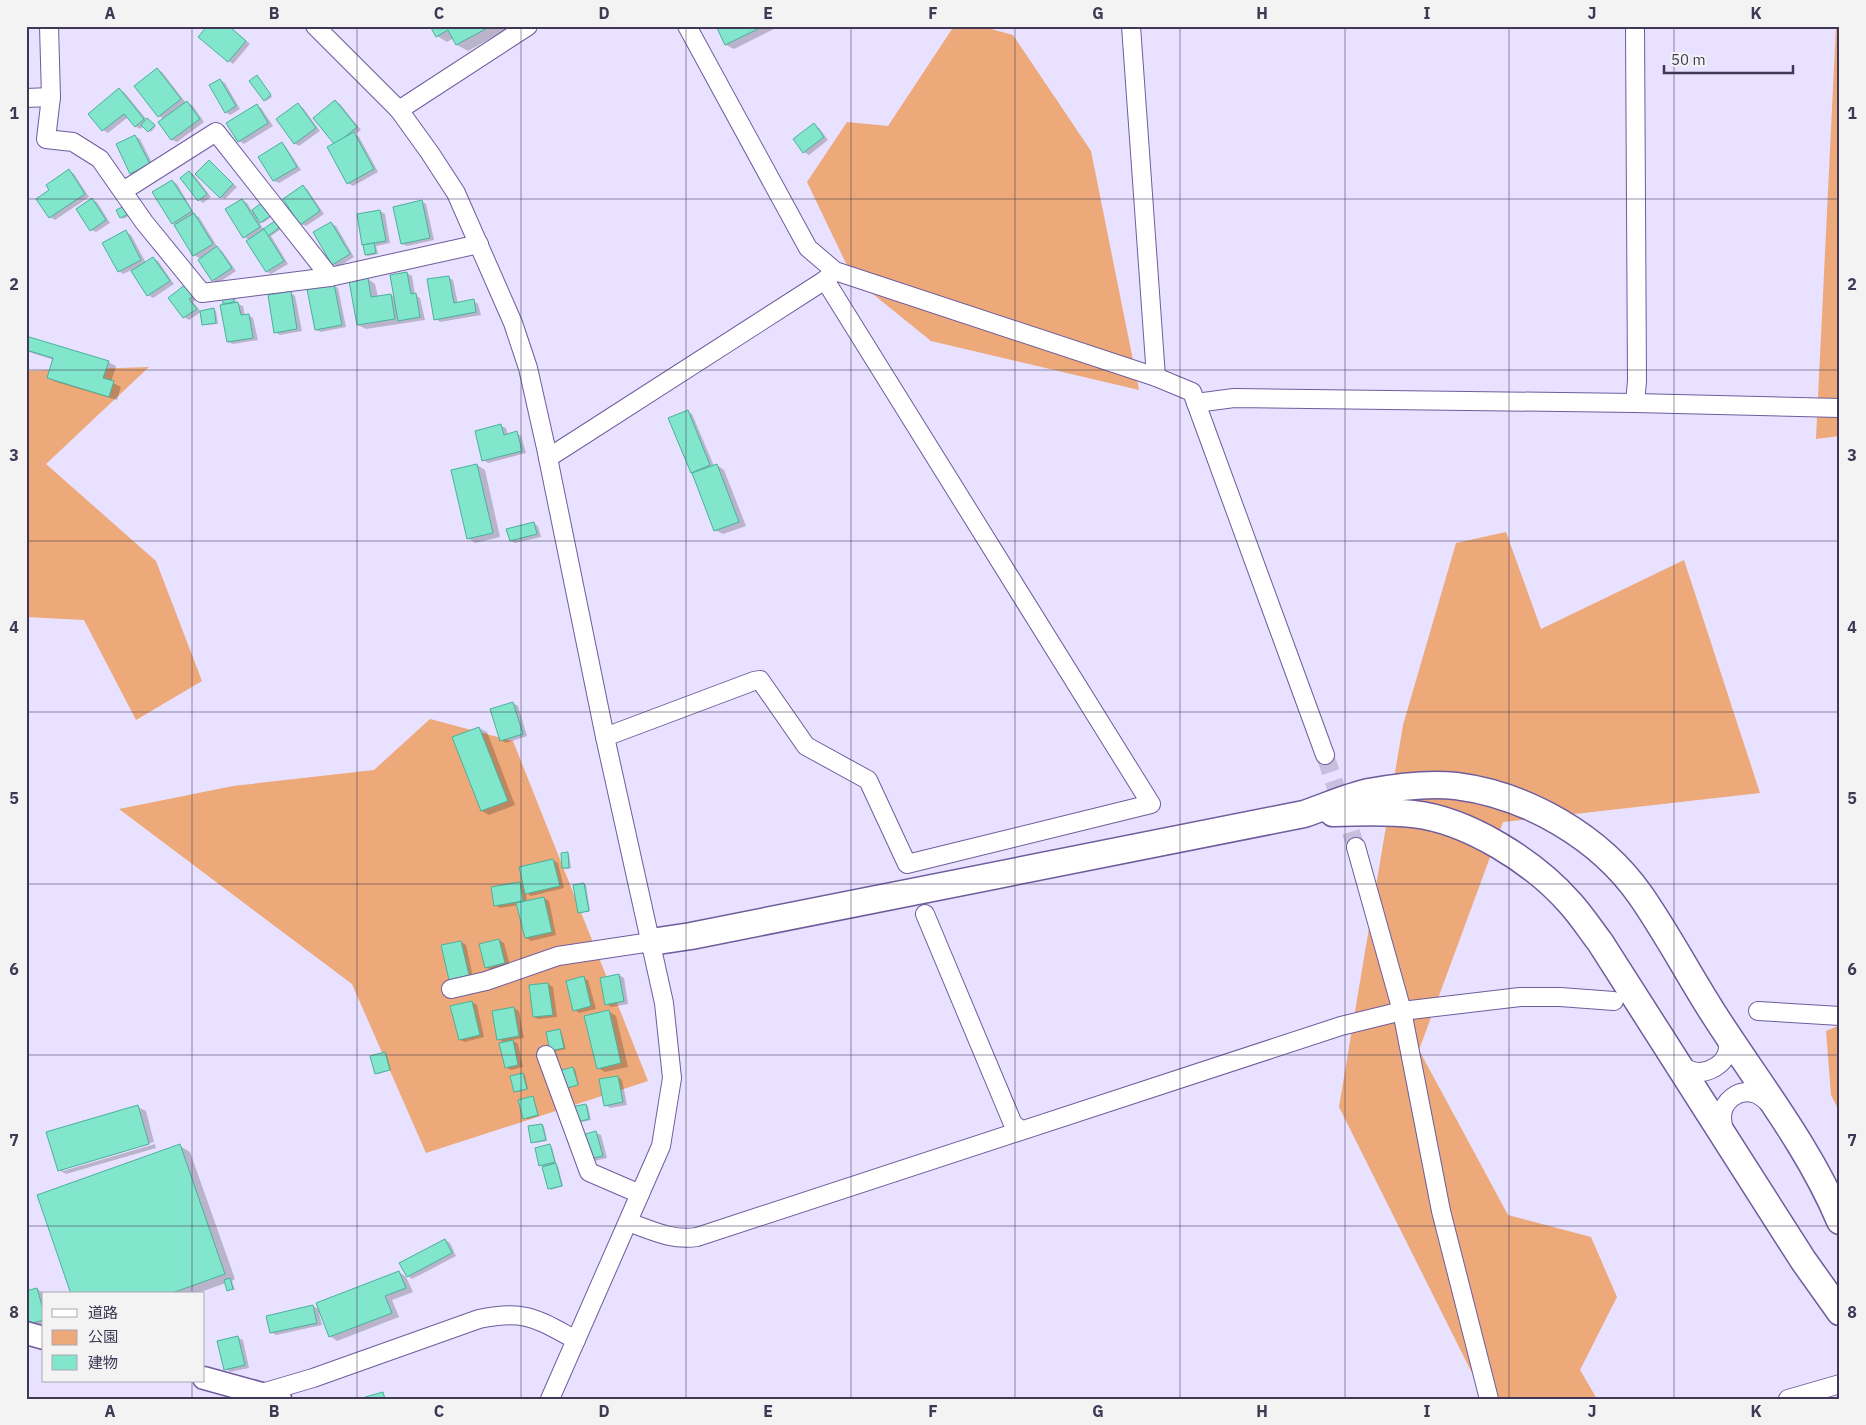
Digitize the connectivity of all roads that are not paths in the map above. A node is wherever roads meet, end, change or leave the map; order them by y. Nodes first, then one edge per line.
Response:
1 (49, 26) edge
2 (316, 26) edge
3 (528, 26) edge
4 (687, 26) edge
5 (1131, 26) edge
6 (1635, 26) edge
7 (51, 97) junction
8 (26, 98) edge
9 (399, 110) junction
10 (123, 191) junction
11 (479, 244) junction
12 (830, 276) junction
13 (330, 277) junction
14 (1156, 377) junction
15 (1196, 403) junction
16 (1635, 403) junction
17 (1840, 408) edge
18 (548, 458) junction
19 (605, 737) junction
20 (1325, 755) tunnel mouth
21 (1304, 814) junction
22 (1356, 847) tunnel mouth
23 (925, 914) dead end
24 (651, 942) junction
25 (451, 989) dead end
26 (1614, 1001) dead end
27 (1758, 1011) dead end
28 (1402, 1012) junction
29 (1840, 1016) edge
30 (1726, 1032) junction
31 (546, 1055) dead end
32 (1678, 1064) junction
33 (1776, 1108) junction
34 (1022, 1130) junction
35 (1725, 1138) junction
36 (640, 1194) junction
37 (1840, 1220) edge
38 (628, 1222) junction
39 (1840, 1312) edge
40 (26, 1333) edge
41 (42, 1337) edge
42 (576, 1340) junction
43 (205, 1378) edge
44 (1840, 1384) edge
45 (272, 1396) edge
46 (550, 1399) edge
47 (1489, 1399) edge
48 (1788, 1399) edge

1 - 7 street
2 - 9 street
3 - 9 street
4 - 12 street
5 - 14 street
6 - 16 street
7 - 8 street
7 - 10 street
9 - 11 street
10 - 13 street
10 - 13 street
11 - 13 street
11 - 18 street
12 - 14 street
12 - 18 street
12 - 19 street
14 - 15 street
15 - 16 street
15 - 20 street
16 - 17 street
18 - 19 street
19 - 24 street
21 - 24 highway
21 - 30 highway
21 - 32 highway
22 - 28 street
23 - 34 street
24 - 25 street
24 - 36 street
26 - 28 street
27 - 29 street
28 - 34 street
28 - 47 street
30 - 32 street
30 - 33 highway
31 - 36 street
32 - 35 highway
33 - 35 street
33 - 37 highway
34 - 38 street
35 - 39 highway
36 - 38 street
38 - 42 street
40 - 41 main road
42 - 45 street
42 - 46 street
43 - 45 main road
44 - 48 street

